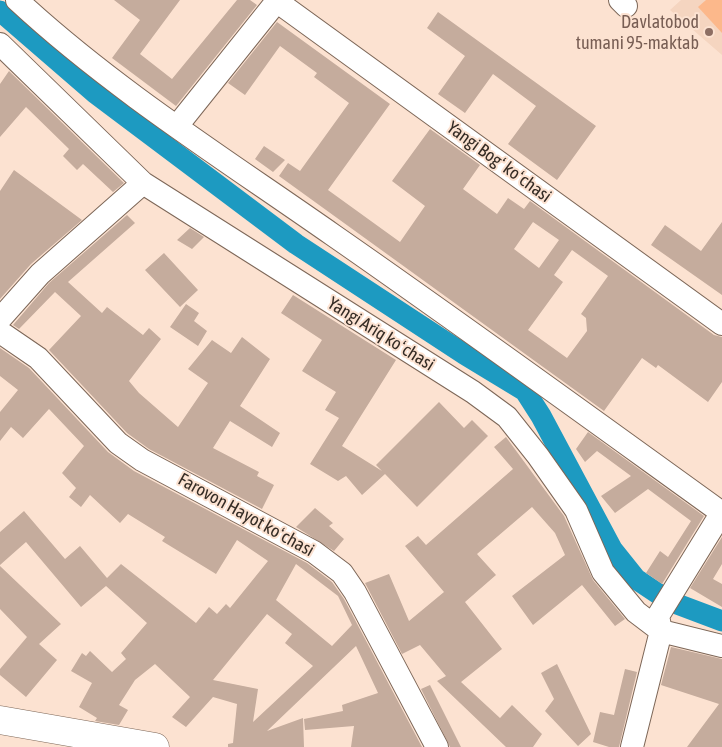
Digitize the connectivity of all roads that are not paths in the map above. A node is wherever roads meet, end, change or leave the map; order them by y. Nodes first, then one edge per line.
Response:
1 (16, 0) edge
2 (276, 0) edge
3 (0, 44) edge
4 (177, 126) junction
5 (143, 183) junction
6 (0, 319) edge
7 (722, 324) edge
8 (0, 332) edge
9 (722, 513) edge
10 (659, 623) junction
11 (722, 646) edge
12 (0, 720) edge
13 (148, 747) edge
14 (437, 747) edge
15 (632, 747) edge

1 - 4 street
2 - 4 street
2 - 7 street, Yangi Bogʻ koʻchasi
3 - 5 street, Yangi Ariq koʻchasi
4 - 9 street
5 - 6 street
5 - 10 street, Yangi Ariq koʻchasi
8 - 14 street, Farovon Hayot koʻchasi
9 - 10 street
10 - 11 street, Yangi Ariq koʻchasi
10 - 15 street
12 - 13 street

